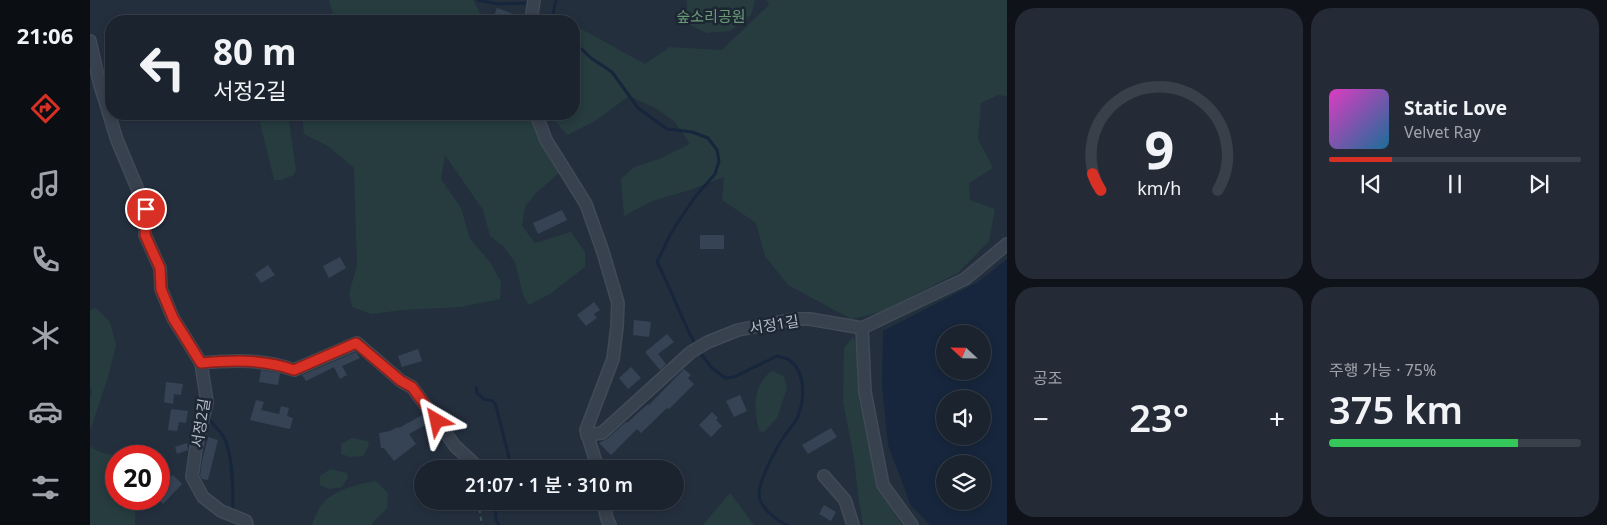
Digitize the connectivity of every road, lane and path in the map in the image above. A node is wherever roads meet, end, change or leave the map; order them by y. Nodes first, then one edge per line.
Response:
1 (534, 0) edge
2 (532, 15) edge
3 (90, 41) edge
4 (105, 101) edge
5 (111, 120) edge
6 (538, 120) edge
7 (1007, 244) edge
8 (862, 328) junction
9 (201, 363) junction
10 (587, 435) junction
11 (470, 460) edge
12 (596, 460) edge
13 (824, 476) dead end
14 (480, 510) edge
15 (606, 510) edge
16 (247, 525) edge
17 (482, 525) edge
18 (610, 525) edge
19 (853, 525) edge
20 (912, 525) edge

1 - 2 street
3 - 4 street
5 - 9 street
6 - 10 street
7 - 8 street
8 - 10 street, 서정1길
8 - 20 street
9 - 11 street
9 - 16 street, 서정2길
10 - 12 street
13 - 19 street
14 - 17 path
15 - 18 street

